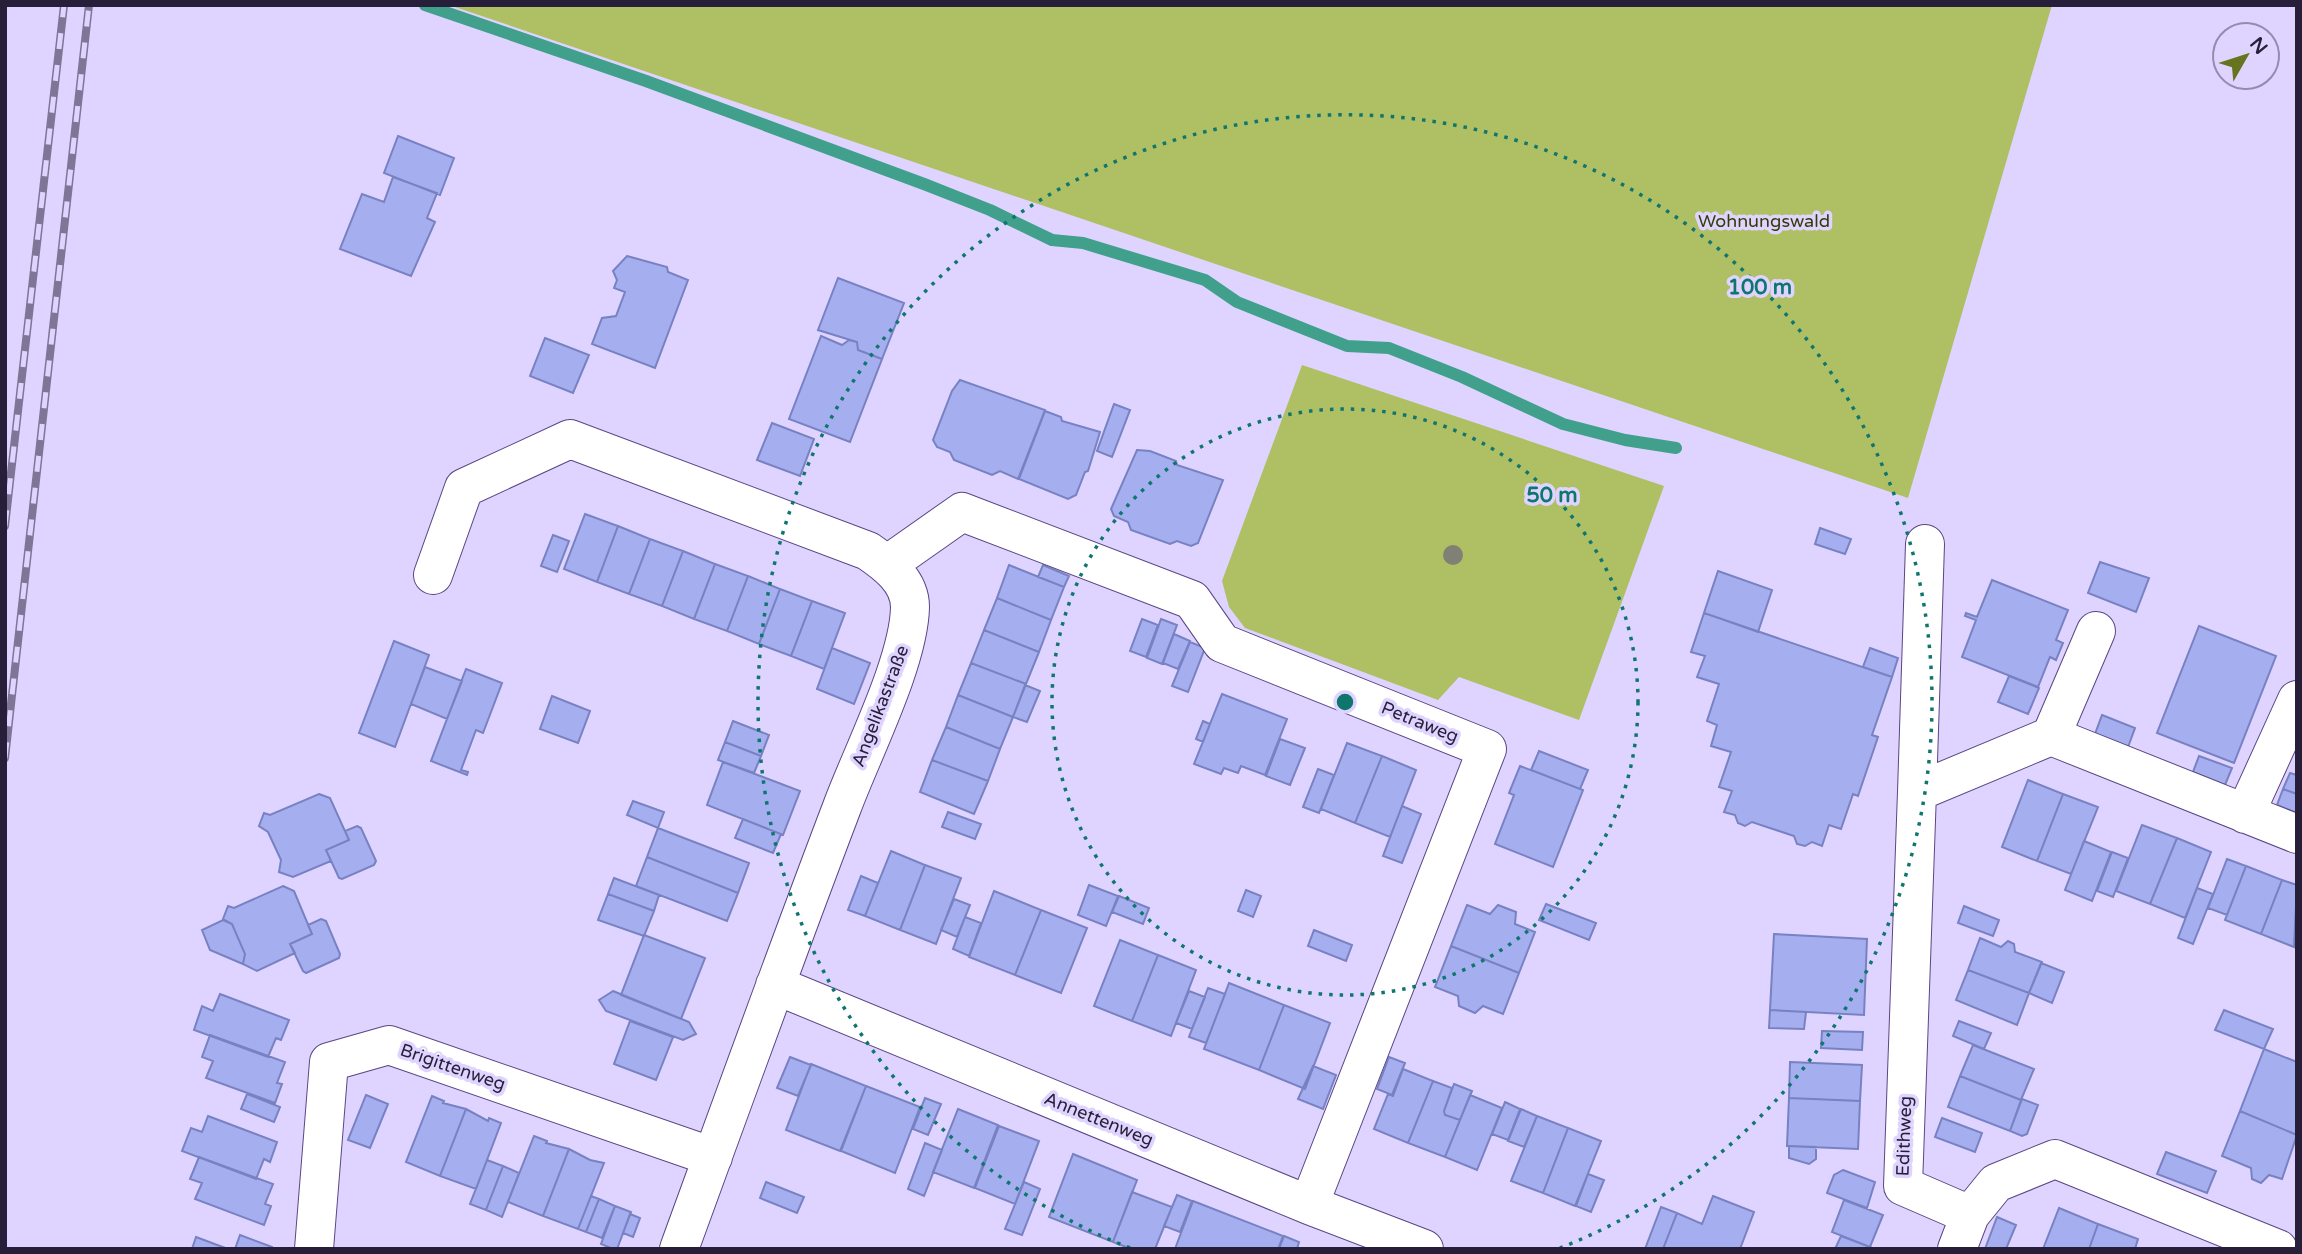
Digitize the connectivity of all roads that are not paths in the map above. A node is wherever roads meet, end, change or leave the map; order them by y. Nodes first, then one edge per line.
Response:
1 (1924, 544) dead end
2 (888, 564) junction
3 (433, 575) dead end
4 (2096, 631) dead end
5 (2297, 700) edge
6 (2051, 736) junction
7 (1917, 792) junction
8 (2245, 814) junction
9 (2297, 834) edge
10 (775, 985) junction
11 (713, 1157) junction
12 (1309, 1205) junction
13 (1964, 1232) edge
14 (314, 1249) edge
15 (679, 1249) edge
16 (1424, 1249) edge
17 (2278, 1249) edge

1 - 7 street, Edithweg
2 - 3 street, Angelikastraße
2 - 10 street, Angelikastraße
2 - 12 street, Petraweg
4 - 6 street
5 - 8 street
6 - 7 street
6 - 8 street
7 - 13 street, Edithweg
8 - 9 street
10 - 11 street, Angelikastraße
10 - 12 street, Annettenweg
11 - 14 street, Brigittenweg
11 - 15 street, Angelikastraße
12 - 16 street, Annettenweg
13 - 17 street, Edithweg

